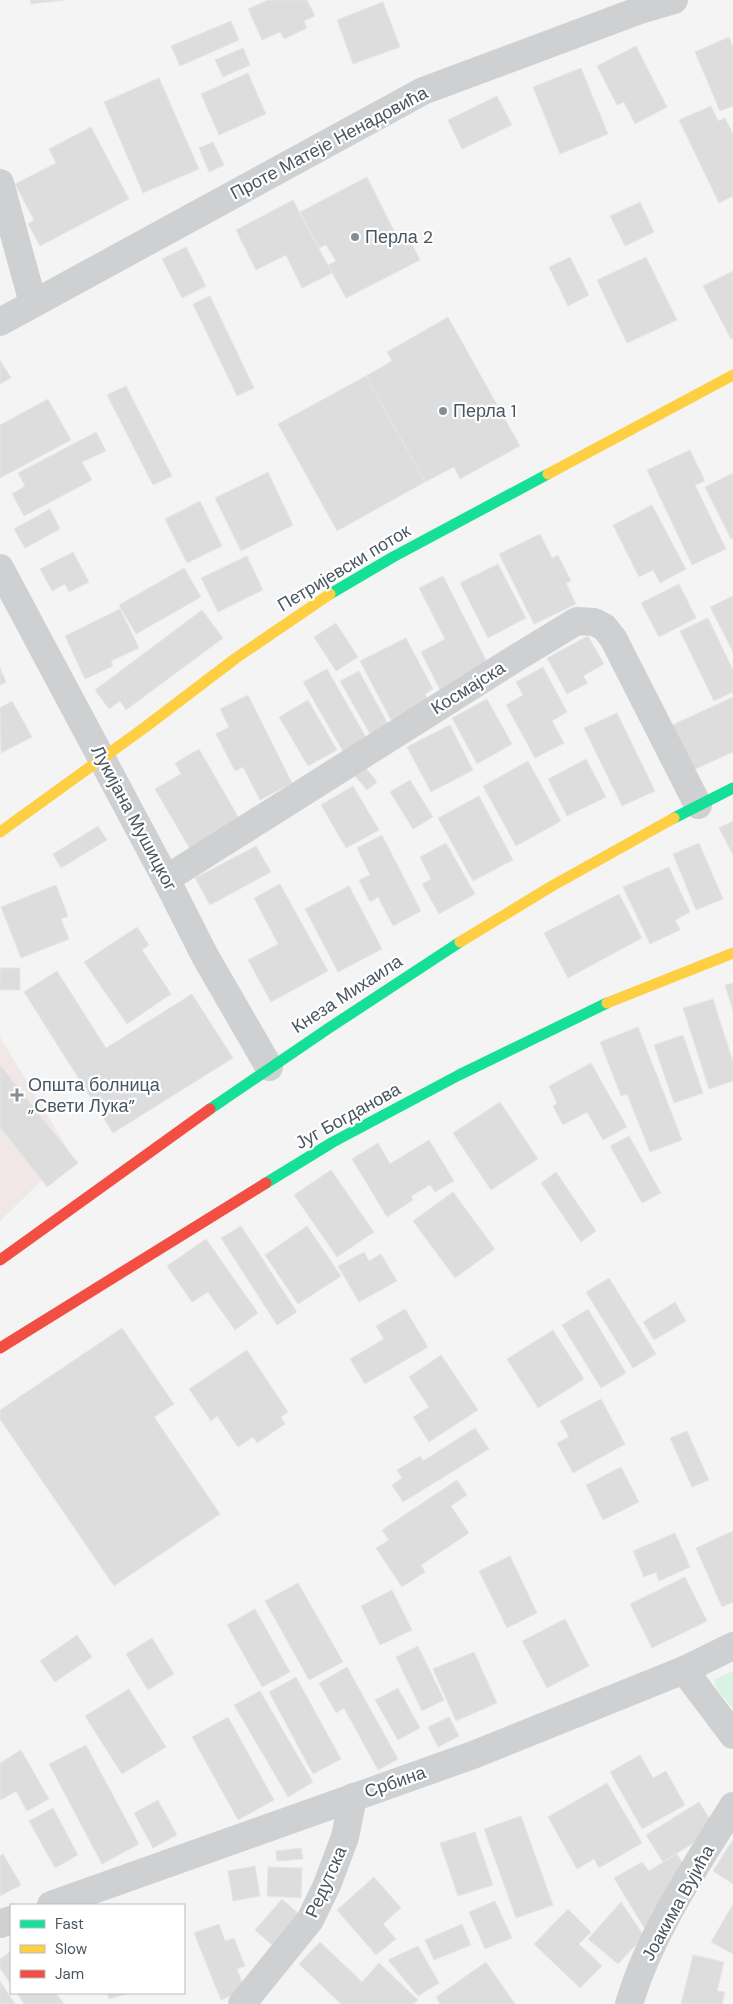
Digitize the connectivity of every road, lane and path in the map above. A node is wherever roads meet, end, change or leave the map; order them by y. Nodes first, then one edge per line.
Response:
1 (674, 0) edge
2 (0, 183) edge
3 (33, 303) junction
4 (0, 322) edge
5 (733, 375) edge
6 (0, 568) edge
7 (102, 759) junction
8 (733, 788) edge
9 (698, 805) junction
10 (0, 832) edge
11 (166, 879) junction
12 (733, 953) edge
13 (270, 1066) junction
14 (0, 1260) edge
15 (0, 1348) edge
16 (733, 1646) edge
17 (684, 1670) junction
18 (733, 1735) edge
19 (353, 1797) junction
20 (733, 1806) edge
21 (54, 1904) edge
22 (242, 2004) edge
23 (629, 2004) edge

1 - 3 street, Проте Матеје Ненадовића
2 - 3 street
3 - 4 street, Проте Матеје Ненадовића
5 - 7 street, Петријевски поток
6 - 7 street, Лукијана Мушицког
7 - 10 street, Петријевски поток
7 - 11 street, Лукијана Мушицког
8 - 9 street, Кнеза Михаила
9 - 11 street, Космајска
9 - 13 street, Кнеза Михаила
11 - 13 street, Лукијана Мушицког
12 - 15 street, Југ Богданова
13 - 14 street, Кнеза Михаила
16 - 17 street, Србина
17 - 18 street
17 - 19 street, Србина
19 - 21 street, Србина
19 - 22 street, Редутска
20 - 23 street, Јоакима Вујића

